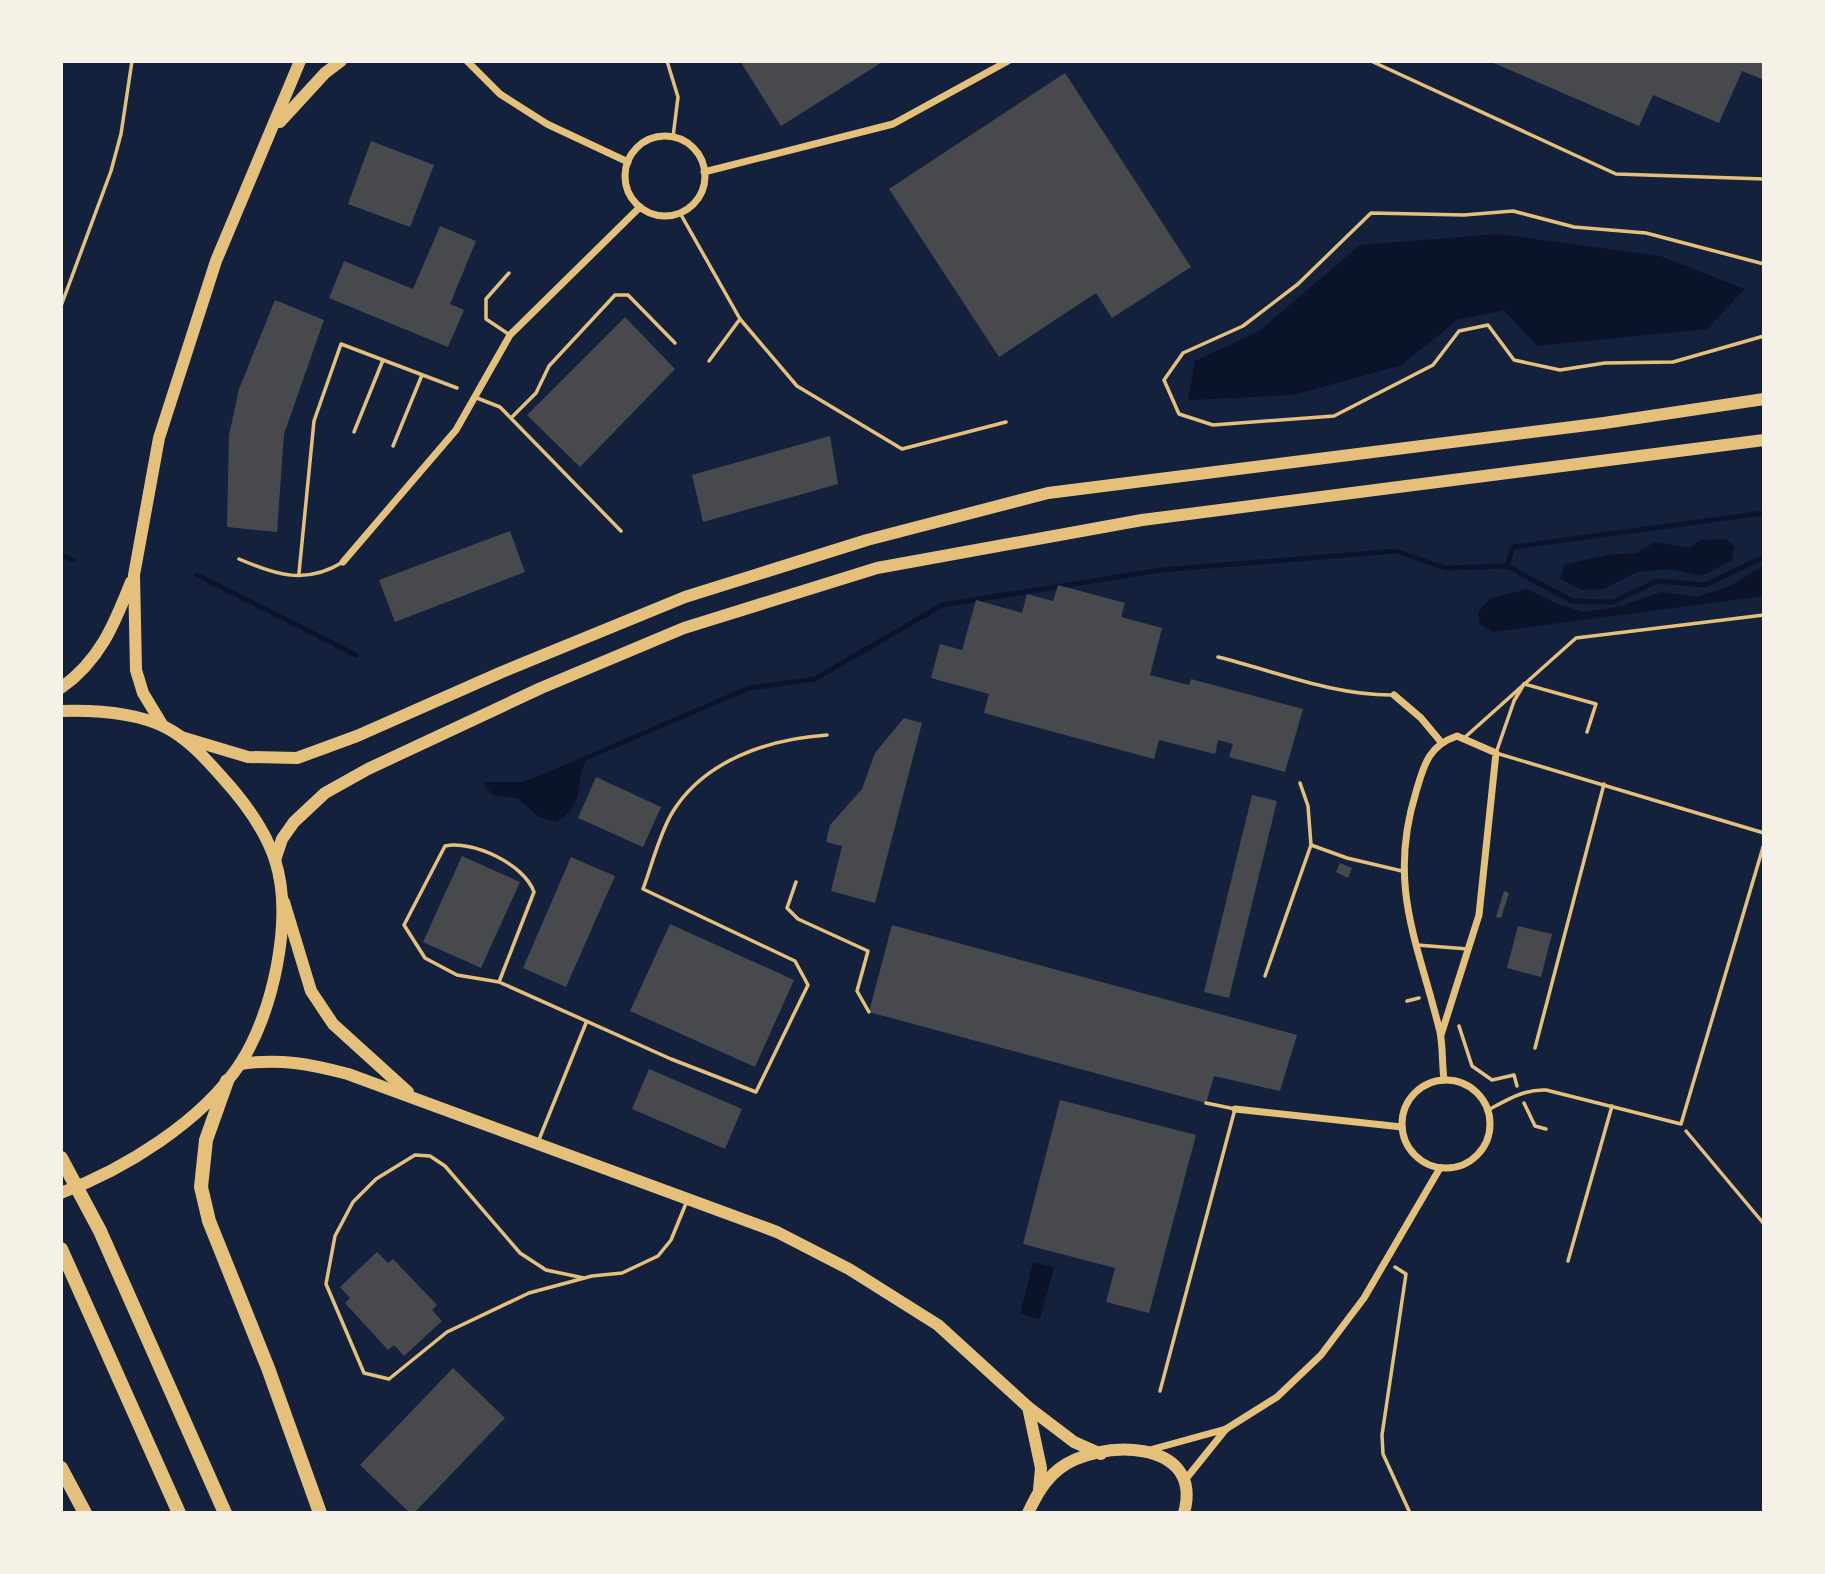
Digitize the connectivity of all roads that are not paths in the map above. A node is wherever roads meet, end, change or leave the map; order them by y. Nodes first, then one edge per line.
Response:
1 (132, 61) edge
2 (300, 61) edge
3 (341, 61) edge
4 (467, 61) edge
5 (667, 61) edge
6 (1008, 61) edge
7 (1371, 61) edge
8 (275, 127) junction
9 (674, 137) junction
10 (628, 162) junction
11 (704, 172) junction
12 (1764, 179) edge
13 (640, 207) junction
14 (680, 213) junction
15 (509, 273) dead end
16 (61, 306) edge
17 (740, 319) junction
18 (510, 335) junction
19 (675, 344) dead end
20 (383, 360) junction
21 (709, 361) dead end
22 (422, 375) junction
23 (457, 388) dead end
24 (477, 398) junction
25 (1764, 399) edge
26 (511, 418) junction
27 (1006, 422) dead end
28 (354, 432) dead end
29 (1764, 440) edge
30 (393, 446) dead end
31 (621, 531) dead end
32 (239, 559) dead end
33 (343, 562) joint
34 (299, 573) junction
35 (134, 575) junction
36 (1764, 615) edge
37 (1218, 657) dead end
38 (1524, 684) junction
39 (61, 688) edge
40 (1394, 695) joint
41 (61, 711) edge
42 (163, 726) junction
43 (1587, 732) dead end
44 (827, 734) dead end
45 (181, 737) junction
46 (1463, 739) junction
47 (1441, 742) junction
48 (1496, 753) junction
49 (1300, 783) dead end
50 (1604, 785) junction
51 (1764, 833) edge
52 (1764, 844) edge
53 (1311, 845) junction
54 (275, 860) junction
55 (1402, 872) junction
56 (796, 882) dead end
57 (283, 898) junction
58 (1417, 945) junction
59 (1468, 949) junction
60 (1265, 976) dead end
61 (499, 982) junction
62 (869, 1012) dead end
63 (586, 1022) junction
64 (1441, 1035) junction
65 (1535, 1048) dead end
66 (240, 1064) junction
67 (1444, 1080) junction
68 (227, 1081) junction
69 (414, 1097) junction
70 (1206, 1103) dead end
71 (1612, 1106) junction
72 (1235, 1109) junction
73 (1488, 1110) junction
74 (1402, 1128) junction
75 (537, 1144) junction
76 (61, 1158) edge
77 (1440, 1168) junction
78 (61, 1193) edge
79 (688, 1199) junction
80 (61, 1249) edge
81 (1567, 1261) dead end
82 (584, 1278) junction
83 (1160, 1391) dead end
84 (1028, 1407) junction
85 (1226, 1429) junction
86 (1146, 1451) junction
87 (1101, 1454) junction
88 (61, 1468) edge
89 (1185, 1480) junction
90 (1039, 1490) junction
91 (1186, 1507) edge
92 (85, 1513) edge
93 (179, 1513) edge
94 (225, 1513) edge
95 (320, 1513) edge
96 (1028, 1513) edge
97 (1195, 1513) edge

1 - 16 lane
2 - 8 main road
3 - 8 main road
4 - 10 street
5 - 9 lane
6 - 11 street
7 - 12 lane
8 - 35 main road
9 - 10 street
9 - 11 street
10 - 13 street
11 - 14 street
13 - 14 street
13 - 18 street
14 - 17 lane
15 - 18 lane
17 - 21 lane
17 - 27 lane
18 - 24 street
19 - 26 lane
20 - 22 lane
20 - 28 lane
20 - 34 lane
22 - 23 lane
22 - 30 lane
24 - 26 lane
24 - 33 street
25 - 45 main road
26 - 31 lane
29 - 54 main road
32 - 34 lane
33 - 34 lane
35 - 39 main road
35 - 42 main road
36 - 38 lane
37 - 40 lane
38 - 43 lane
38 - 46 lane
38 - 48 lane
40 - 47 street
41 - 42 main road
42 - 45 main road
44 - 63 lane
45 - 54 main road
46 - 47 street
46 - 48 street
47 - 55 street
48 - 50 lane
48 - 59 street
49 - 53 lane
50 - 51 lane
50 - 65 lane
52 - 71 lane
53 - 55 lane
53 - 60 lane
54 - 57 main road
55 - 58 street
56 - 62 lane
57 - 66 main road
57 - 69 main road
58 - 59 lane
58 - 64 street
59 - 64 street
61 - 61 lane
61 - 63 lane
63 - 75 lane
64 - 67 street
66 - 68 main road
66 - 69 main road
67 - 73 street
67 - 74 street
68 - 78 main road
68 - 95 highway
69 - 75 main road
70 - 72 lane
71 - 73 lane
71 - 81 lane
72 - 74 street
72 - 83 lane
73 - 77 street
74 - 77 street
75 - 79 main road
76 - 94 highway
77 - 85 street
79 - 82 lane
79 - 84 main road
80 - 93 highway
82 - 82 lane
84 - 87 main road
84 - 90 main road
85 - 86 street
85 - 89 street
86 - 87 main road
86 - 89 main road
87 - 90 main road
88 - 92 highway
89 - 91 main road
90 - 96 main road
91 - 97 main road

